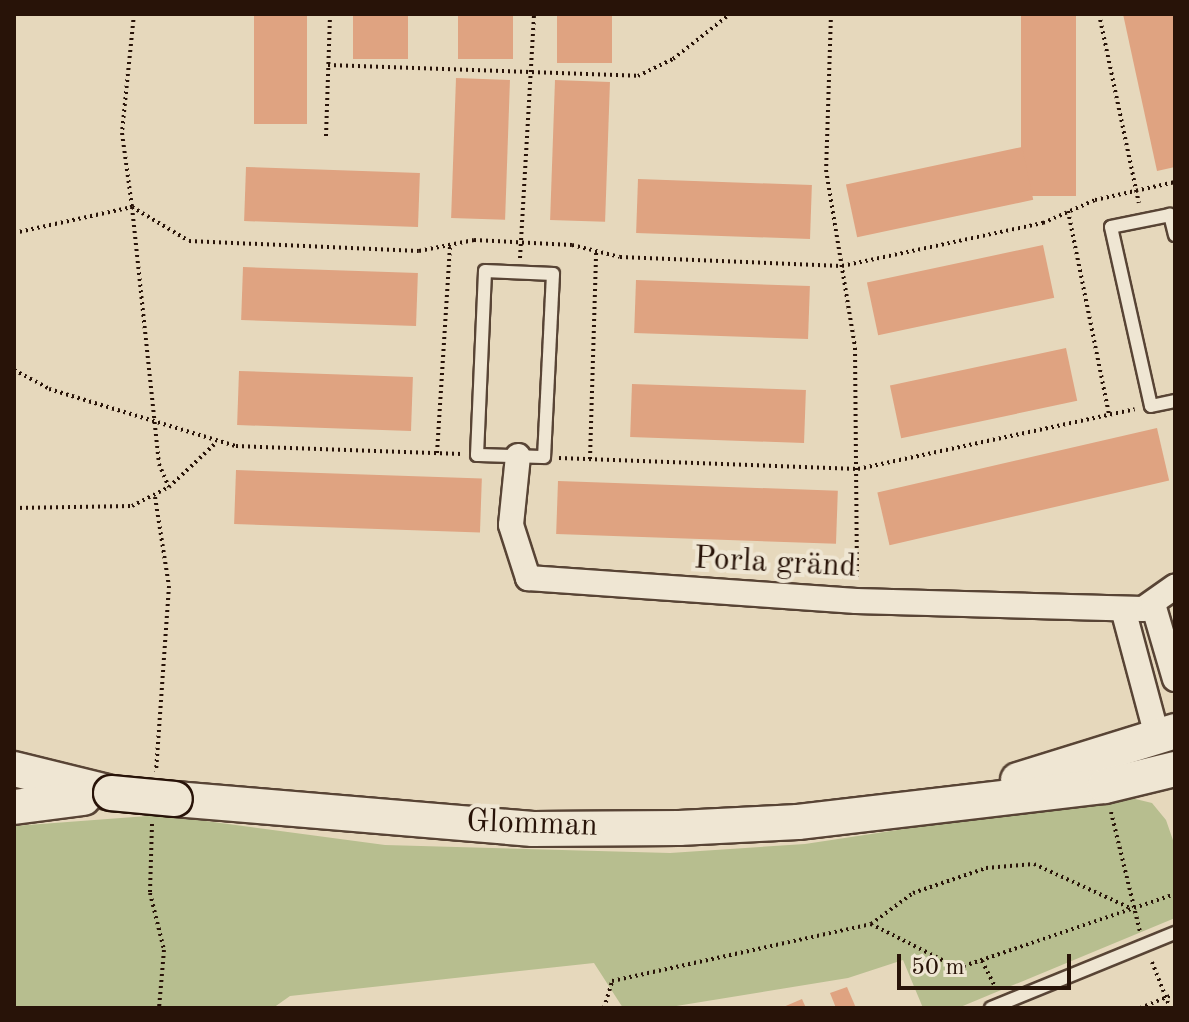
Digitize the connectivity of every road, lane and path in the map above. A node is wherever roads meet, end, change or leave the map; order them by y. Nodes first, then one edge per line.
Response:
1 (134, 14) edge
2 (330, 14) edge
3 (534, 14) edge
4 (730, 14) edge
5 (831, 14) edge
6 (1099, 14) edge
7 (328, 65) junction
8 (533, 72) junction
9 (326, 136) dead end
10 (1175, 182) edge
11 (1136, 191) junction
12 (132, 207) junction
13 (1068, 211) junction
14 (1143, 221) junction
15 (14, 233) edge
16 (1175, 235) edge
17 (523, 242) junction
18 (450, 245) junction
19 (596, 251) junction
20 (842, 266) junction
21 (518, 272) junction
22 (14, 370) edge
23 (1175, 401) edge
24 (1151, 406) junction
25 (1109, 415) junction
26 (154, 420) junction
27 (217, 442) junction
28 (437, 453) junction
29 (477, 455) junction
30 (518, 456) junction
31 (544, 457) junction
32 (590, 459) junction
33 (858, 469) junction
34 (169, 487) junction
35 (155, 497) junction
36 (14, 508) edge
37 (1175, 587) edge
38 (856, 601) junction
39 (1140, 607) junction
40 (1175, 679) edge
41 (1166, 733) edge
42 (14, 769) edge
43 (1173, 778) edge
44 (1105, 786) junction
45 (111, 793) junction
46 (953, 801) junction
47 (161, 803) junction
48 (14, 807) edge
49 (1175, 894) edge
50 (1130, 908) junction
51 (871, 924) junction
52 (1175, 933) edge
53 (981, 960) junction
54 (1175, 994) edge
55 (996, 1004) edge
56 (159, 1008) edge
57 (604, 1008) edge
58 (1140, 1008) edge

1 - 12 path
2 - 7 path
3 - 8 path
4 - 8 path
5 - 20 path
6 - 11 path
7 - 8 path
7 - 9 path
8 - 17 path
10 - 11 path
11 - 13 path
11 - 14 path
12 - 15 path
12 - 18 path
12 - 26 path
13 - 20 path
13 - 25 path
14 - 16 lane
14 - 24 lane
17 - 18 path
17 - 19 path
17 - 21 path
18 - 28 path
19 - 20 path
19 - 32 path
20 - 33 path
21 - 29 lane
21 - 31 lane
22 - 26 path
23 - 24 lane
24 - 25 path
25 - 33 path
26 - 27 path
26 - 34 path
27 - 28 path
27 - 34 path
28 - 29 path
29 - 30 lane
30 - 31 lane
30 - 38 street, Porla gränd
31 - 32 path
32 - 33 path
33 - 38 path
34 - 35 path
35 - 36 path
35 - 47 path
37 - 39 street
38 - 39 street, Porla gränd
39 - 40 street
39 - 41 street
41 - 43 street
41 - 46 street, Glomman
42 - 45 street, Glomman
43 - 44 street, Glomman
44 - 46 street, Glomman
44 - 50 path
45 - 47 street, Glomman, bridge
45 - 48 street, Glomman
46 - 47 street, Glomman
47 - 56 path
49 - 50 path
50 - 51 path
50 - 53 path
51 - 53 path
51 - 57 path
52 - 55 lane
53 - 55 path
54 - 58 path

